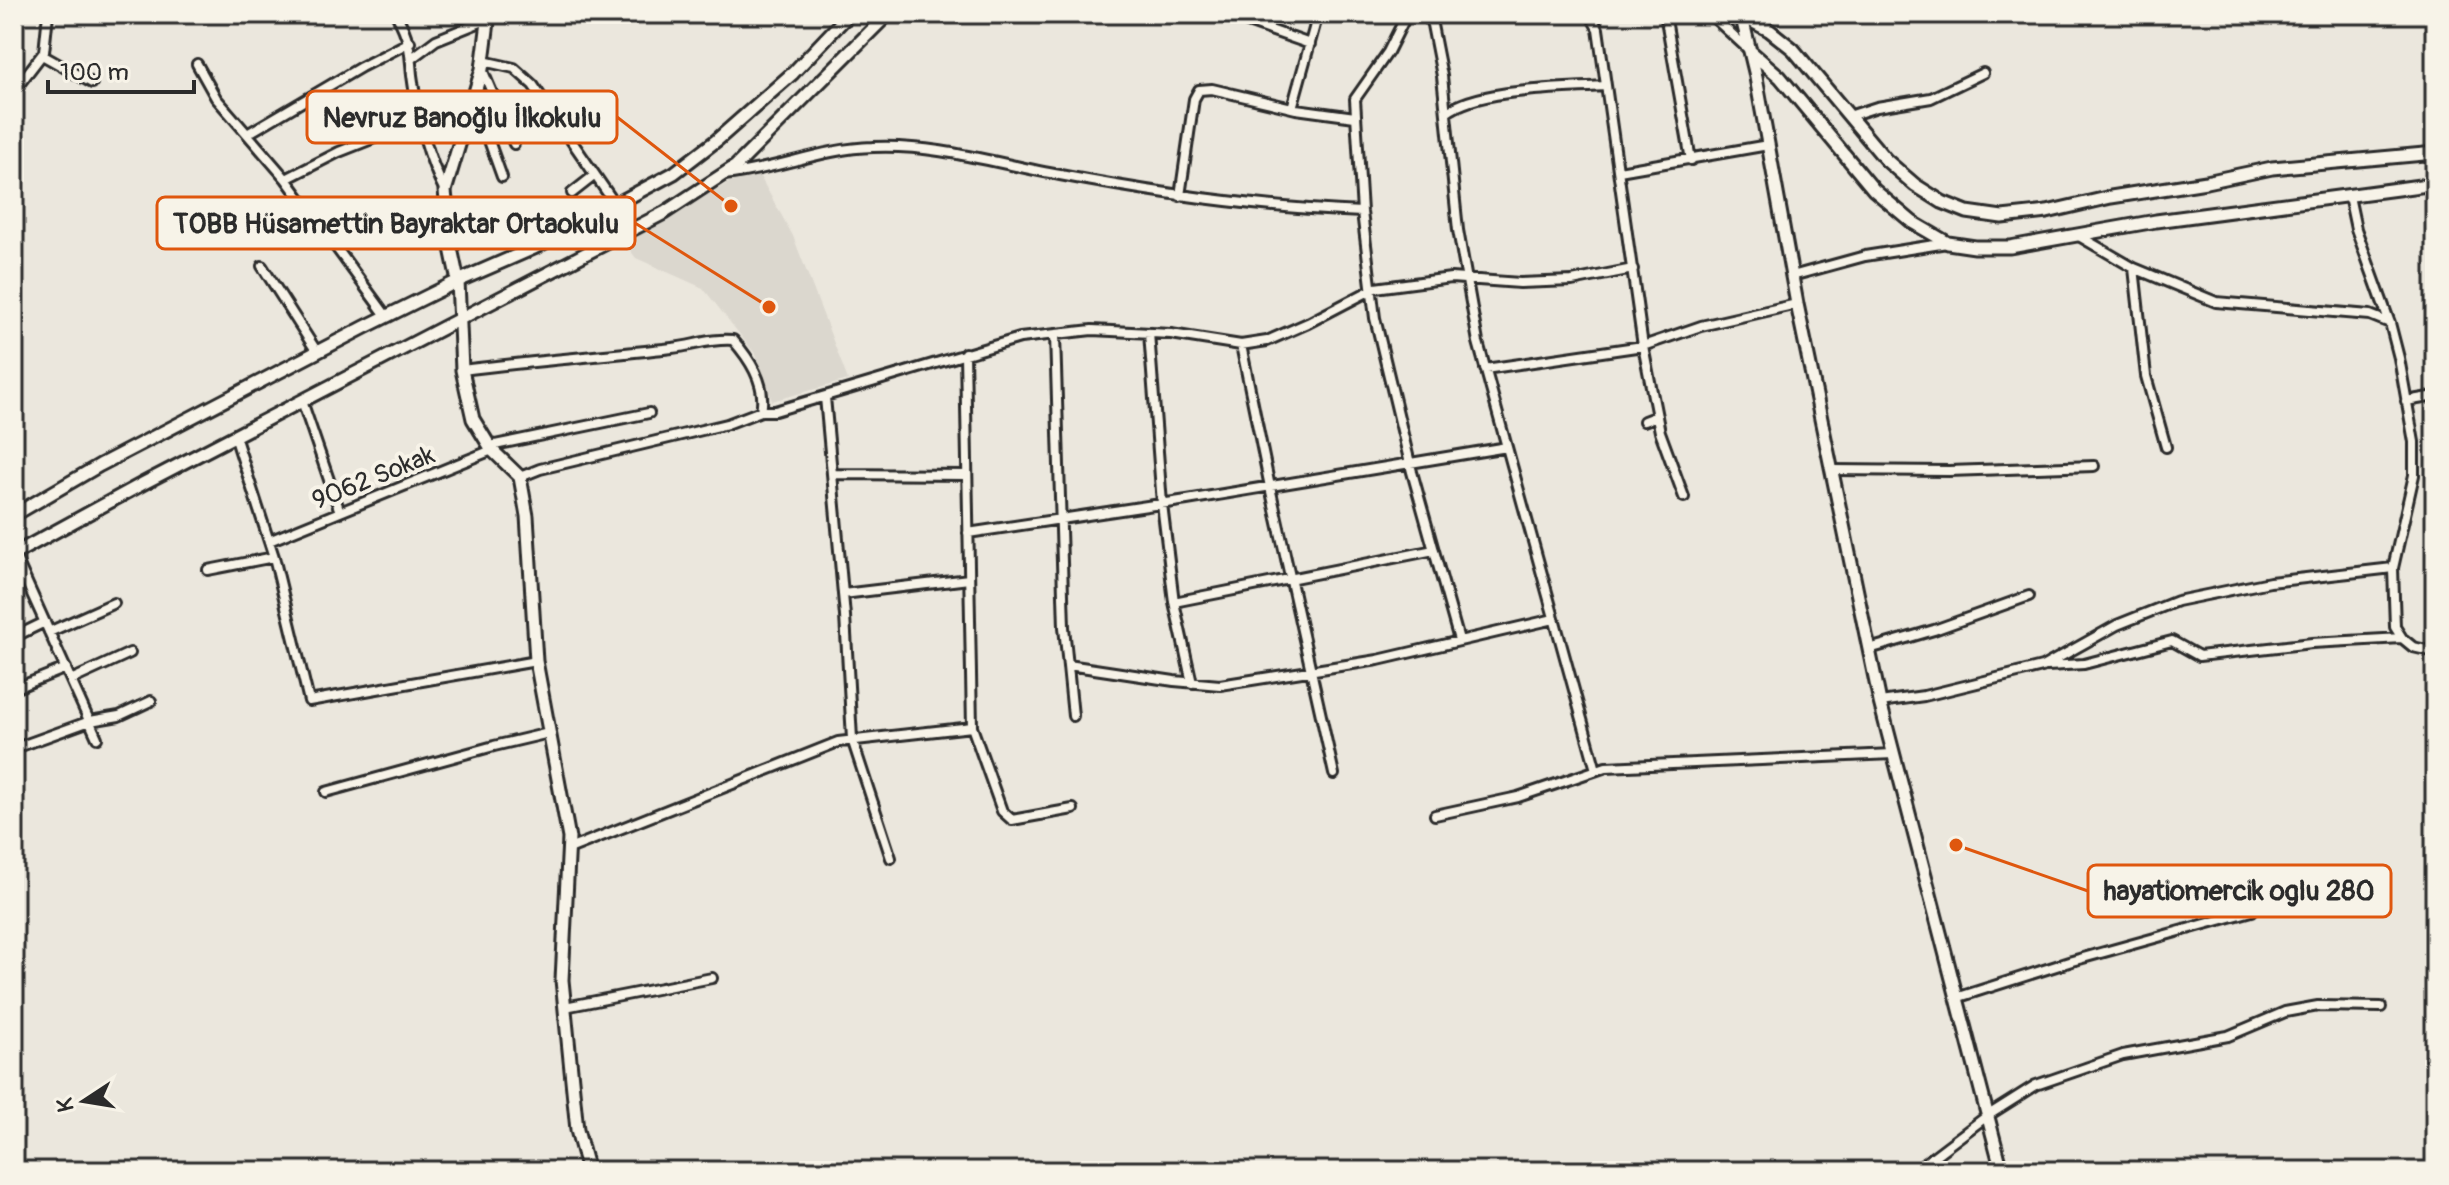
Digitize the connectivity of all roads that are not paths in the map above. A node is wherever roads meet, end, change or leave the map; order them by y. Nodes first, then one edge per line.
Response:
1 (48, 14) edge
2 (396, 14) edge
3 (849, 14) edge
4 (888, 14) edge
5 (1225, 14) edge
6 (1318, 14) edge
7 (1407, 14) edge
8 (1428, 14) edge
9 (1590, 14) edge
10 (1665, 14) edge
11 (1710, 14) edge
12 (1741, 15) edge
13 (488, 16) edge
14 (1241, 17) edge
15 (410, 42) junction
16 (1310, 44) junction
17 (1750, 50) junction
18 (42, 55) junction
19 (412, 58) junction
20 (197, 64) dead end
21 (483, 65) junction
22 (1983, 73) dead end
23 (92, 83) dead end
24 (1606, 86) junction
25 (14, 91) edge
26 (1292, 108) junction
27 (1446, 113) junction
28 (469, 114) junction
29 (1849, 116) junction
30 (1355, 117) junction
31 (420, 120) junction
32 (249, 133) junction
33 (514, 144) dead end
34 (1768, 145) junction
35 (2435, 153) edge
36 (1691, 160) junction
37 (1619, 171) junction
38 (595, 175) junction
39 (724, 175) junction
40 (502, 177) dead end
41 (286, 179) junction
42 (2435, 184) edge
43 (445, 191) junction
44 (572, 193) dead end
45 (1180, 196) junction
46 (2349, 196) junction
47 (615, 204) junction
48 (1362, 212) junction
49 (2079, 236) junction
50 (1948, 243) junction
51 (262, 266) dead end
52 (2134, 268) junction
53 (1633, 269) junction
54 (1792, 276) junction
55 (1465, 280) junction
56 (458, 281) junction
57 (1371, 290) junction
58 (1797, 304) junction
59 (387, 317) junction
60 (458, 321) junction
61 (2390, 323) junction
62 (1149, 333) junction
63 (1055, 335) junction
64 (1241, 345) junction
65 (1643, 346) junction
66 (317, 352) junction
67 (965, 353) junction
68 (1485, 369) junction
69 (462, 370) junction
70 (2435, 396) edge
71 (825, 397) junction
72 (302, 401) junction
73 (2406, 401) junction
74 (761, 411) junction
75 (649, 413) dead end
76 (1657, 416) junction
77 (1644, 421) dead end
78 (235, 436) junction
79 (1507, 447) junction
80 (2166, 447) dead end
81 (491, 448) junction
82 (1409, 463) junction
83 (2094, 466) dead end
84 (1831, 470) junction
85 (832, 474) junction
86 (967, 475) junction
87 (520, 477) junction
88 (1270, 487) junction
89 (1684, 497) dead end
90 (1162, 504) junction
91 (340, 512) junction
92 (14, 515) edge
93 (1061, 519) junction
94 (968, 533) junction
95 (269, 541) junction
96 (1434, 550) junction
97 (14, 554) edge
98 (274, 557) junction
99 (2393, 568) junction
100 (208, 570) dead end
101 (969, 579) junction
102 (1292, 581) junction
103 (843, 594) junction
104 (2029, 596) dead end
105 (1174, 602) junction
106 (114, 603) dead end
107 (1554, 619) junction
108 (45, 622) junction
109 (49, 632) junction
110 (14, 637) edge
111 (2402, 638) junction
112 (1459, 640) junction
113 (1869, 649) junction
114 (2435, 652) edge
115 (130, 653) dead end
116 (536, 661) junction
117 (1068, 665) junction
118 (2042, 667) junction
119 (66, 668) junction
120 (1313, 670) junction
121 (71, 680) junction
122 (1192, 683) junction
123 (14, 689) edge
124 (151, 701) dead end
125 (1880, 702) junction
126 (1073, 716) dead end
127 (90, 721) junction
128 (972, 727) junction
129 (549, 733) junction
130 (97, 738) dead end
131 (852, 739) junction
132 (21, 746) dead end
133 (1893, 754) junction
134 (1596, 770) junction
135 (1334, 774) dead end
136 (326, 792) dead end
137 (1073, 809) dead end
138 (1435, 815) dead end
139 (569, 849) junction
140 (891, 858) dead end
141 (2252, 911) dead end
142 (712, 978) dead end
143 (1956, 998) junction
144 (565, 1007) junction
145 (2381, 1007) dead end
146 (1987, 1116) junction
147 (1925, 1163) dead end
148 (588, 1171) edge
149 (2002, 1171) edge

1 - 18 street
2 - 15 street
3 - 47 street
4 - 39 street
5 - 14 street
6 - 16 street
7 - 30 street
8 - 27 street
9 - 24 street
10 - 36 street
11 - 17 street
12 - 17 street
12 - 29 street
13 - 19 street
13 - 21 street
14 - 16 street
15 - 19 street
15 - 32 street
16 - 26 street
17 - 34 street
17 - 50 street
18 - 23 street
18 - 25 street
19 - 31 street
20 - 32 street
21 - 28 street
21 - 33 street
21 - 38 street
22 - 29 street
24 - 27 street
24 - 37 street
26 - 30 street
26 - 45 street
27 - 55 street
28 - 40 street
28 - 43 street
29 - 35 street
30 - 48 street
31 - 41 street
31 - 43 street
32 - 41 street
34 - 36 street
34 - 54 street
36 - 37 street
37 - 53 street
38 - 44 street
38 - 47 street
39 - 45 street
39 - 60 street
41 - 59 street
42 - 46 street
43 - 56 street
45 - 48 street
46 - 49 street
46 - 61 street
47 - 56 street
48 - 57 street
49 - 50 street
49 - 52 street
50 - 54 street
51 - 66 street
52 - 61 street
52 - 80 street
53 - 55 street
53 - 65 street
54 - 58 street
55 - 57 street
55 - 68 street
56 - 59 street
56 - 60 street
57 - 64 street
57 - 82 street
58 - 65 street
58 - 84 street
59 - 66 street
60 - 69 street
60 - 72 street
61 - 73 street
62 - 63 street
62 - 64 street
62 - 90 street
63 - 67 street
63 - 93 street
64 - 88 street
65 - 68 street
65 - 76 street
66 - 92 street
67 - 71 street
67 - 86 street
68 - 79 street
69 - 74 street
69 - 81 street
70 - 73 street
71 - 74 street
71 - 85 street
72 - 78 street
72 - 91 street
73 - 99 street
74 - 87 street
75 - 81 street, 9062 Sokak
76 - 77 street
76 - 89 street
78 - 95 street
78 - 97 street
79 - 82 street
79 - 107 street
81 - 87 street
81 - 91 street, 9062 Sokak
82 - 88 street
82 - 96 street
83 - 84 street
84 - 113 street
85 - 86 street
85 - 103 street
86 - 94 street
87 - 116 street
88 - 90 street
88 - 102 street
90 - 93 street
90 - 105 street
91 - 95 street, 9062 Sokak
93 - 94 street
93 - 117 street
94 - 101 street
95 - 98 street
96 - 102 street
96 - 112 street
97 - 108 street
98 - 100 street
98 - 116 street
99 - 111 street
99 - 118 street
101 - 103 street
101 - 128 street
102 - 105 street
102 - 120 street
103 - 131 street
104 - 113 street
105 - 122 street
106 - 109 street
107 - 112 street
107 - 134 street
108 - 109 street
108 - 110 street
109 - 119 street
111 - 114 street
111 - 118 street
112 - 120 street
113 - 125 street
115 - 121 street
116 - 129 street
117 - 122 street
117 - 126 street
118 - 125 street
119 - 121 street
119 - 123 street
120 - 122 street
120 - 135 street
121 - 127 street
124 - 127 street
125 - 133 street
127 - 130 street
127 - 132 street
128 - 131 street
128 - 137 street
129 - 136 street
129 - 139 street
131 - 139 street
131 - 140 street
133 - 134 street
133 - 143 street
134 - 138 street
139 - 144 street
141 - 143 street
142 - 144 street
143 - 146 street
144 - 148 street
145 - 146 street
146 - 147 street
146 - 149 street

